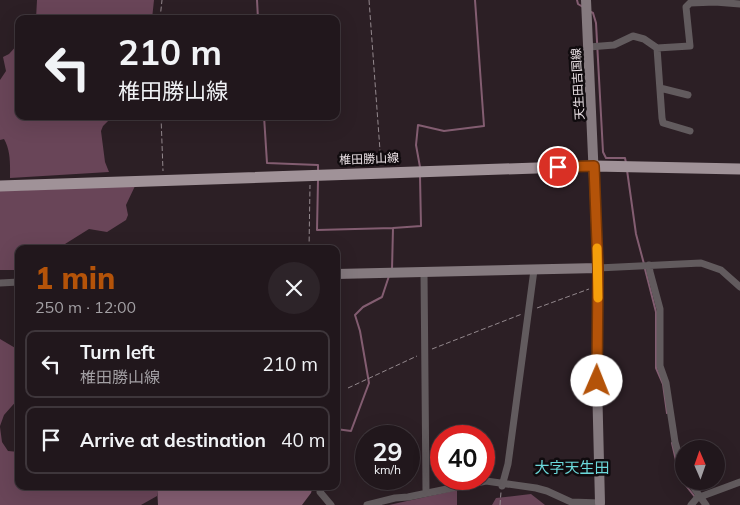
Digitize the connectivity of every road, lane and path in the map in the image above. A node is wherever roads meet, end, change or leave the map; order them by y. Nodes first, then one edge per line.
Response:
1 (162, 0) edge
2 (369, 0) edge
3 (586, 0) edge
4 (707, 1) edge
5 (740, 4) edge
6 (160, 15) edge
7 (589, 47) junction
8 (657, 48) junction
9 (660, 88) junction
10 (688, 95) dead end
11 (161, 120) edge
12 (690, 131) dead end
13 (594, 166) junction
14 (740, 169) edge
15 (382, 172) junction
16 (310, 175) junction
17 (164, 179) junction
18 (0, 186) edge
19 (309, 245) edge
20 (649, 264) junction
21 (598, 268) junction
22 (534, 270) junction
23 (424, 272) junction
24 (340, 274) edge
25 (15, 282) edge
26 (0, 283) edge
27 (740, 287) edge
28 (589, 288) dead end
29 (527, 312) junction
30 (425, 352) junction
31 (348, 388) dead end
32 (675, 442) edge
33 (740, 482) edge
34 (502, 484) junction
35 (321, 490) edge
36 (695, 490) edge
37 (426, 492) junction
38 (700, 497) junction
39 (601, 504) edge
40 (331, 505) edge
41 (367, 505) edge
42 (500, 505) edge
43 (691, 505) edge
44 (706, 505) edge

1 - 6 path
2 - 15 path
3 - 7 street, 天生田吉国線
4 - 5 street
4 - 8 street
7 - 8 street
7 - 13 street, 天生田吉国線
8 - 9 street
9 - 10 street
9 - 12 street
11 - 17 path
13 - 14 main road, 椎田勝山線
13 - 15 main road, 椎田勝山線
13 - 21 street, 天生田吉国線
15 - 16 main road, 椎田勝山線
16 - 17 main road, 椎田勝山線
16 - 19 path
17 - 18 main road, 椎田勝山線
20 - 21 street
20 - 27 street
20 - 32 street
21 - 22 street
21 - 39 street, 天生田吉国線
22 - 23 street
22 - 29 street
23 - 24 street
23 - 30 street
25 - 26 street
28 - 29 path
29 - 30 path
29 - 34 street
30 - 31 path
30 - 37 street
33 - 38 street
34 - 37 street
34 - 39 street
34 - 42 path
35 - 40 street
36 - 38 street
37 - 41 street
38 - 43 street
38 - 44 street

